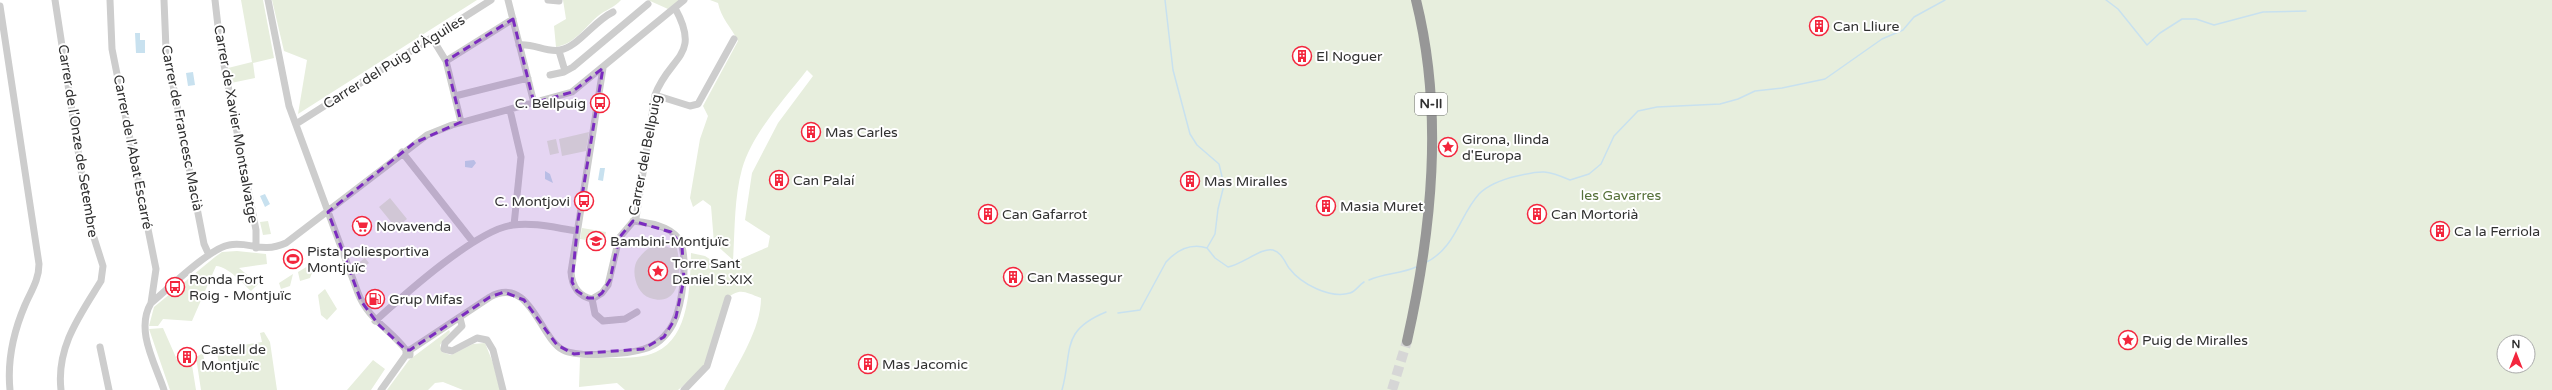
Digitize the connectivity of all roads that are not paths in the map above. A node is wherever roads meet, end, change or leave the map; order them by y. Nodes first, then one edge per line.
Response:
1 (55, 0) edge
2 (110, 0) edge
3 (164, 0) edge
4 (215, 0) edge
5 (268, 0) edge
6 (491, 0) edge
7 (508, 0) edge
8 (548, 0) edge
9 (684, 0) edge
10 (1416, 0) edge
11 (559, 1) dead end
12 (648, 4) dead end
13 (0, 6) edge
14 (675, 8) junction
15 (613, 12) dead end
16 (513, 19) junction
17 (432, 38) junction
18 (734, 39) dead end
19 (520, 46) junction
20 (559, 51) junction
21 (446, 61) junction
22 (603, 68) junction
23 (565, 71) junction
24 (550, 75) dead end
25 (528, 78) junction
26 (655, 95) junction
27 (455, 96) junction
28 (534, 103) junction
29 (510, 110) junction
30 (461, 122) junction
31 (296, 124) junction
32 (402, 152) junction
33 (328, 212) junction
34 (633, 221) junction
35 (514, 225) junction
36 (577, 231) junction
37 (473, 242) junction
38 (256, 248) junction
39 (209, 255) junction
40 (728, 298) dead end
41 (592, 299) junction
42 (151, 303) junction
43 (637, 312) dead end
44 (460, 318) junction
45 (375, 321) junction
46 (1407, 341) tunnel mouth
47 (100, 347) dead end
48 (407, 352) junction
49 (10, 390) edge
50 (62, 390) edge
51 (108, 390) edge
52 (164, 390) edge
53 (381, 390) edge
54 (503, 390) edge
55 (684, 390) edge

1 - 50 street, Carrer de l'Onze de Setembre
2 - 42 street, Carrer de l'Abat Escarré
3 - 39 street, Carrer de Francesc Macià
4 - 38 street, Carrer de Xavier Montsalvatge
5 - 31 street
6 - 17 street, Carrer del Puig d'Àguiles
7 - 16 street
8 - 11 street
9 - 14 street
10 - 46 highway, N-II
12 - 23 street
13 - 49 street
14 - 22 street
14 - 26 street, Carrer del Bellpuig
15 - 20 street
16 - 19 street
16 - 21 street
17 - 21 street
17 - 31 street, Carrer del Puig d'Àguiles
18 - 26 street
19 - 20 street
19 - 25 street
20 - 23 street
21 - 27 street
22 - 28 street
22 - 36 street
23 - 24 street
25 - 27 street
25 - 28 street
26 - 34 street, Carrer del Bellpuig
27 - 30 street
28 - 29 street
29 - 30 street
29 - 35 street
30 - 32 street
31 - 33 street
32 - 33 street
32 - 37 street
33 - 38 street
33 - 45 street
34 - 41 street, Carrer del Bellpuig
34 - 44 street
35 - 36 street
35 - 37 street
36 - 41 street
37 - 45 street
38 - 39 street
39 - 42 street
40 - 55 street
41 - 43 street
42 - 52 street, Carrer de l'Abat Escarré
44 - 48 street
44 - 54 street
45 - 48 street
47 - 51 street
48 - 53 street

